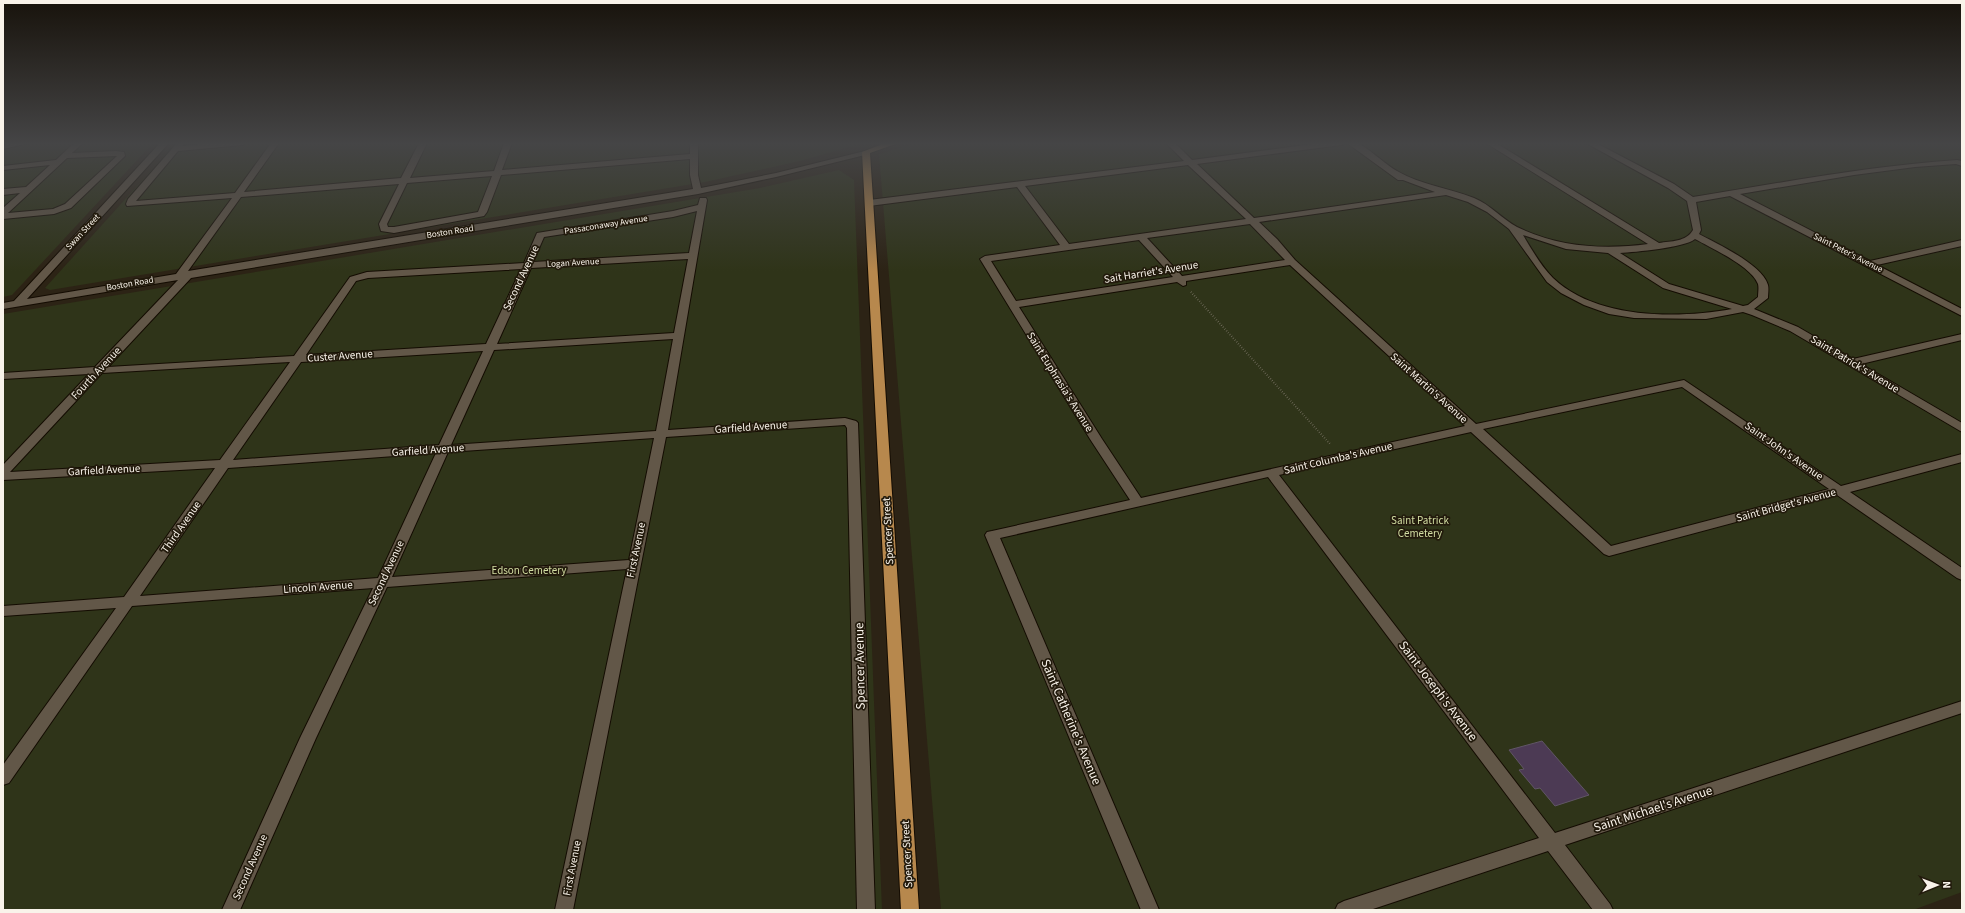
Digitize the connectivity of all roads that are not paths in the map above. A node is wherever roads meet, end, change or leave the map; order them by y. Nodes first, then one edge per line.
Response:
1 (34, 186) edge
2 (90, 186) edge
3 (126, 186) edge
4 (144, 186) edge
5 (244, 186) edge
6 (347, 186) edge
7 (403, 186) edge
8 (492, 186) edge
9 (698, 186) edge
10 (723, 186) edge
11 (867, 186) edge
12 (1006, 186) edge
13 (1020, 186) edge
14 (1215, 186) edge
15 (1412, 186) edge
16 (1421, 186) edge
17 (1559, 186) edge
18 (1670, 186) edge
19 (1781, 186) edge
20 (30, 189) junction
21 (701, 190) junction
22 (3, 192) edge
23 (1446, 194) junction
24 (1733, 194) junction
25 (237, 196) junction
26 (1427, 196) junction
27 (1691, 200) junction
28 (868, 203) junction
29 (701, 207) junction
30 (3, 214) edge
31 (673, 214) junction
32 (699, 218) junction
33 (1253, 221) junction
34 (1513, 228) junction
35 (540, 235) joint
36 (1694, 235) junction
37 (1141, 237) junction
38 (1962, 243) edge
39 (1658, 246) junction
40 (1066, 247) junction
41 (1610, 251) junction
42 (692, 256) junction
43 (1292, 262) junction
44 (1870, 264) junction
45 (527, 266) junction
46 (185, 275) junction
47 (358, 277) joint
48 (1182, 282) junction
49 (3, 297) edge
50 (18, 303) junction
51 (1012, 305) junction
52 (3, 306) edge
53 (1743, 310) junction
54 (1962, 313) edge
55 (678, 336) junction
56 (1962, 337) edge
57 (489, 347) junction
58 (298, 359) junction
59 (1852, 363) junction
60 (99, 370) junction
61 (3, 376) edge
62 (1684, 383) joint
63 (852, 423) joint
64 (1474, 428) junction
65 (1962, 428) edge
66 (661, 434) junction
67 (443, 448) junction
68 (1962, 458) edge
69 (225, 464) junction
70 (3, 472) edge
71 (1271, 473) junction
72 (3, 476) edge
73 (1840, 490) junction
74 (1138, 502) junction
75 (992, 535) joint
76 (1609, 551) joint
77 (633, 564) junction
78 (1962, 575) edge
79 (382, 582) junction
80 (128, 602) junction
81 (3, 612) edge
82 (1962, 707) edge
83 (3, 778) edge
84 (1552, 842) junction
85 (231, 910) edge
86 (564, 910) edge
87 (866, 910) edge
88 (910, 910) edge
89 (1150, 910) edge
90 (1344, 910) edge
91 (1604, 910) edge

1 - 20 street
2 - 30 street
3 - 50 street, Swan Street
4 - 25 street
5 - 25 street, Fourth Avenue
6 - 25 street
7 - 8 street
9 - 21 street, First Avenue
10 - 21 street, Boston Road
11 - 28 main road, Spencer Street
12 - 28 street
13 - 40 street
14 - 33 street, Saint Martin's Avenue
15 - 26 street
16 - 23 street
17 - 39 street
18 - 27 street
19 - 24 street
20 - 22 street
20 - 30 street
21 - 29 street, First Avenue
21 - 46 street, Boston Road
23 - 26 street
23 - 34 street
24 - 27 street
24 - 44 street, Saint Peter's Avenue
25 - 46 street, Fourth Avenue
26 - 33 street
27 - 36 street
28 - 88 main road, Spencer Street
29 - 31 street, Passaconaway Avenue
29 - 32 street, First Avenue
31 - 32 street, Passaconaway Avenue
31 - 35 street, Passaconaway Avenue
32 - 42 street, First Avenue
33 - 37 street
33 - 43 street, Saint Martin's Avenue
34 - 41 street
34 - 53 street
35 - 45 street, Second Avenue
36 - 39 street
36 - 53 street
37 - 40 street
37 - 48 street
38 - 44 street
39 - 41 street
40 - 51 street, Saint Euphrasia's Avenue
41 - 53 street, Saint Patrick's Avenue
42 - 45 street, Logan Avenue
42 - 55 street, First Avenue
43 - 48 street, Sait Harriet's Avenue
43 - 64 street, Saint Martin's Avenue
44 - 54 street, Saint Peter's Avenue
45 - 47 street, Logan Avenue
45 - 57 street, Second Avenue
46 - 50 street, Boston Road
46 - 60 street, Fourth Avenue
47 - 58 street, Third Avenue
48 - 51 street, Sait Harriet's Avenue
49 - 50 street
50 - 52 street, Boston Road
51 - 74 street, Saint Euphrasia's Avenue
53 - 59 street, Saint Patrick's Avenue
55 - 57 street, Custer Avenue
55 - 66 street, First Avenue
56 - 59 street
57 - 58 street, Custer Avenue
57 - 67 street, Second Avenue
58 - 60 street, Custer Avenue
58 - 69 street, Third Avenue
59 - 65 street, Saint Patrick's Avenue
60 - 61 street, Custer Avenue
60 - 70 street, Fourth Avenue
62 - 64 street, Saint Columba's Avenue
62 - 73 street, Saint John's Avenue
63 - 66 street, Garfield Avenue
63 - 87 street, Spencer Avenue
64 - 71 street, Saint Columba's Avenue
64 - 76 street, Saint Martin's Avenue
66 - 67 street, Garfield Avenue
66 - 77 street, First Avenue
67 - 69 street, Garfield Avenue
67 - 79 street, Second Avenue
68 - 73 street, Saint Bridget's Avenue
69 - 72 street, Garfield Avenue
69 - 80 street, Third Avenue
71 - 74 street, Saint Columba's Avenue
71 - 84 street, Saint Joseph's Avenue
73 - 76 street, Saint Bridget's Avenue
73 - 78 street, Saint John's Avenue
74 - 75 street, Saint Columba's Avenue
75 - 89 street, Saint Catherine's Avenue
77 - 79 street, Lincoln Avenue
77 - 86 street, First Avenue
79 - 80 street, Lincoln Avenue
79 - 85 street, Second Avenue
80 - 81 street, Lincoln Avenue
80 - 83 street, Third Avenue
82 - 84 street, Saint Michael's Avenue
84 - 90 street, Saint Michael's Avenue
84 - 91 street, Saint Joseph's Avenue

